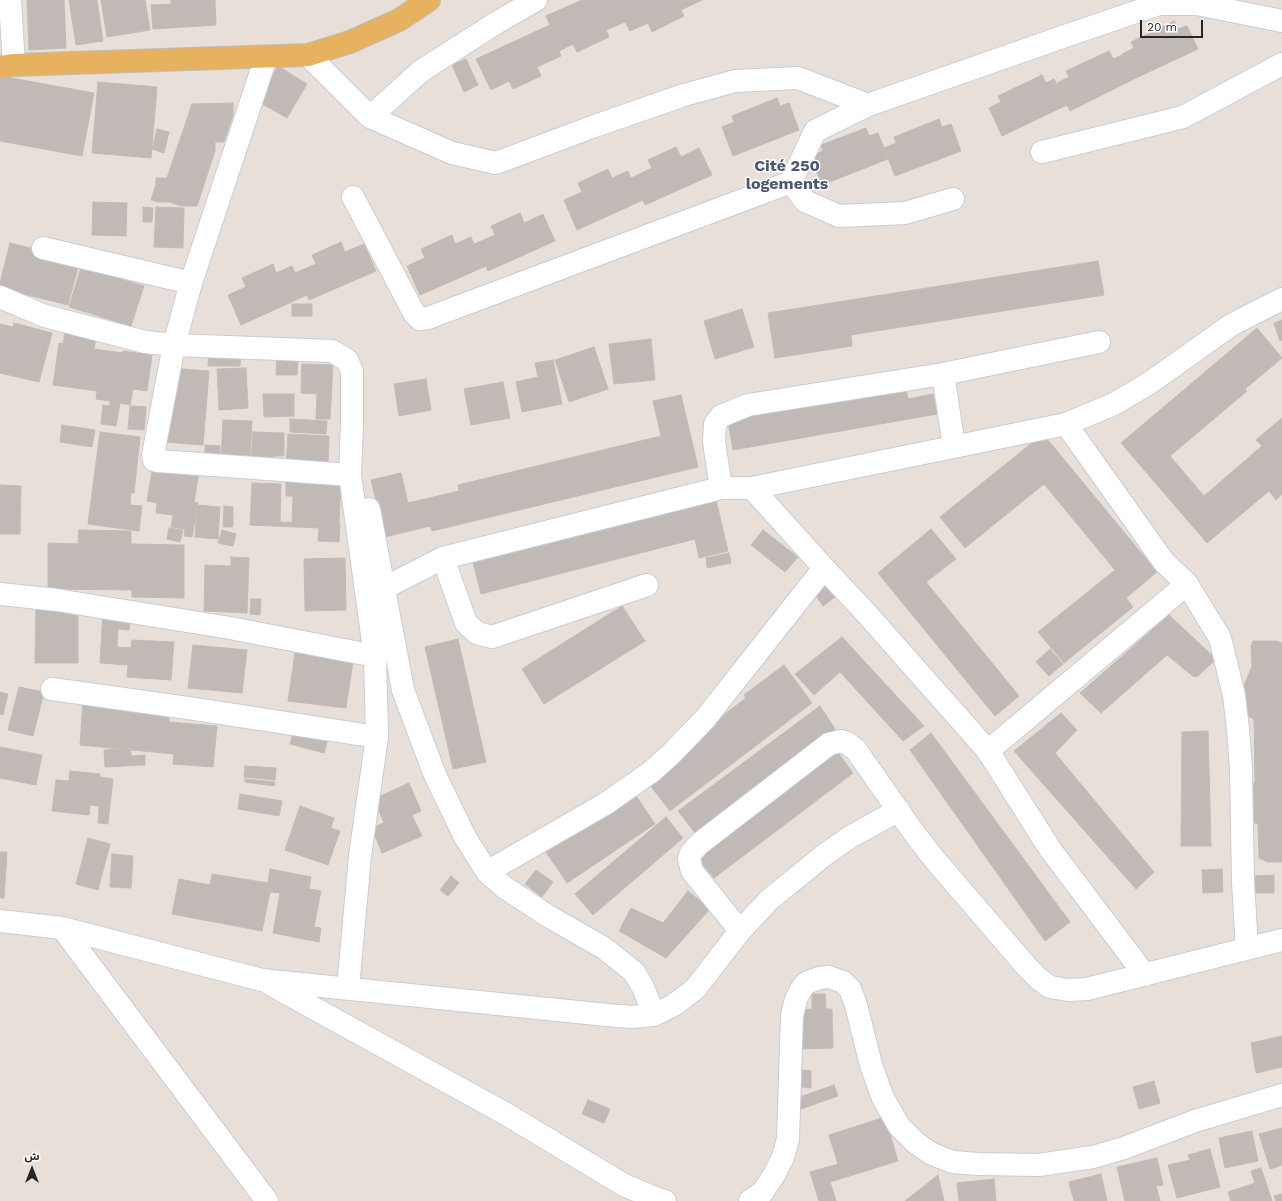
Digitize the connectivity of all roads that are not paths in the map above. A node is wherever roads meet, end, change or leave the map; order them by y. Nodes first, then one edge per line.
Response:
1 (10, 0) edge
2 (429, 0) edge
3 (536, 0) edge
4 (1282, 21) edge
5 (308, 55) junction
6 (266, 57) junction
7 (1282, 64) edge
8 (7, 66) edge
9 (868, 105) junction
10 (370, 117) junction
11 (1042, 152) dead end
12 (791, 182) junction
13 (353, 198) dead end
14 (953, 199) dead end
15 (43, 248) dead end
16 (191, 283) junction
17 (0, 296) edge
18 (1282, 299) edge
19 (1099, 342) dead end
20 (174, 344) junction
21 (943, 374) junction
22 (352, 424) junction
23 (1066, 424) junction
24 (954, 446) junction
25 (350, 475) junction
26 (721, 488) junction
27 (752, 488) junction
28 (443, 558) junction
29 (824, 568) junction
30 (1186, 584) junction
31 (647, 585) dead end
32 (384, 588) junction
33 (0, 594) edge
34 (375, 656) junction
35 (52, 689) dead end
36 (377, 737) junction
37 (988, 751) junction
38 (899, 810) junction
39 (487, 872) junction
40 (0, 921) edge
41 (62, 928) junction
42 (740, 931) junction
43 (1282, 940) edge
44 (1247, 948) junction
45 (1144, 975) junction
46 (262, 980) junction
47 (348, 988) junction
48 (654, 1015) junction
49 (1282, 1095) edge
50 (267, 1201) edge
51 (665, 1201) edge
52 (750, 1201) edge

1 - 8 street
2 - 5 main road
3 - 10 street
4 - 9 street
5 - 6 main road
5 - 10 street
6 - 8 main road
6 - 16 street
7 - 11 street
9 - 10 street
9 - 12 street
12 - 13 street
12 - 14 street
15 - 16 street
16 - 20 street
17 - 20 street
18 - 23 street
19 - 21 street
20 - 22 street
20 - 25 street
21 - 24 street
21 - 26 street
22 - 25 street
22 - 32 street
23 - 24 street
23 - 30 street
24 - 27 street
25 - 34 street
26 - 27 street
26 - 28 street
27 - 29 street
28 - 31 street
28 - 32 street
29 - 37 street
29 - 39 street
30 - 37 street
30 - 44 street
32 - 39 street
33 - 34 street
34 - 36 street
35 - 36 street
36 - 47 street
37 - 45 street
38 - 42 street
38 - 42 street
38 - 45 street
39 - 48 street
40 - 41 street
41 - 46 street
41 - 50 street
42 - 48 street
43 - 44 street
44 - 45 street
46 - 47 street
46 - 51 street
47 - 48 street
49 - 52 street

